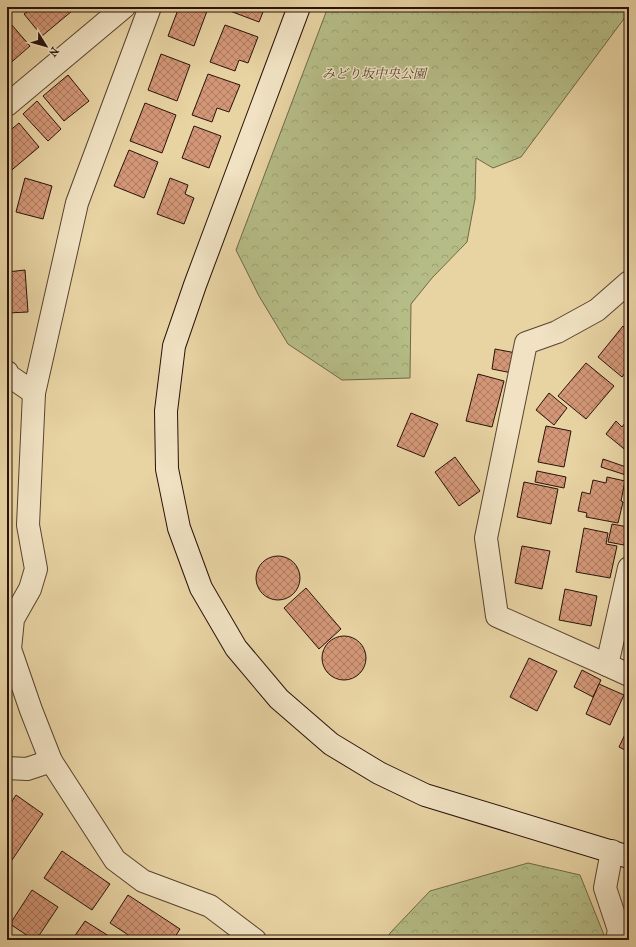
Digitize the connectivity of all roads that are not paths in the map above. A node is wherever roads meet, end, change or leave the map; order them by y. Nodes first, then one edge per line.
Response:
1 (124, 7) edge
2 (150, 7) edge
3 (299, 7) edge
4 (7, 105) edge
5 (629, 282) edge
6 (7, 372) edge
7 (34, 393) junction
8 (629, 568) edge
9 (607, 665) junction
10 (629, 675) edge
11 (51, 761) junction
12 (7, 768) edge
13 (620, 854) edge
14 (255, 940) edge
15 (617, 940) edge

1 - 4 street
2 - 7 street
3 - 13 street
5 - 9 street
6 - 7 street
7 - 11 street
8 - 9 street
9 - 10 street
11 - 12 street
11 - 14 street
13 - 15 street

